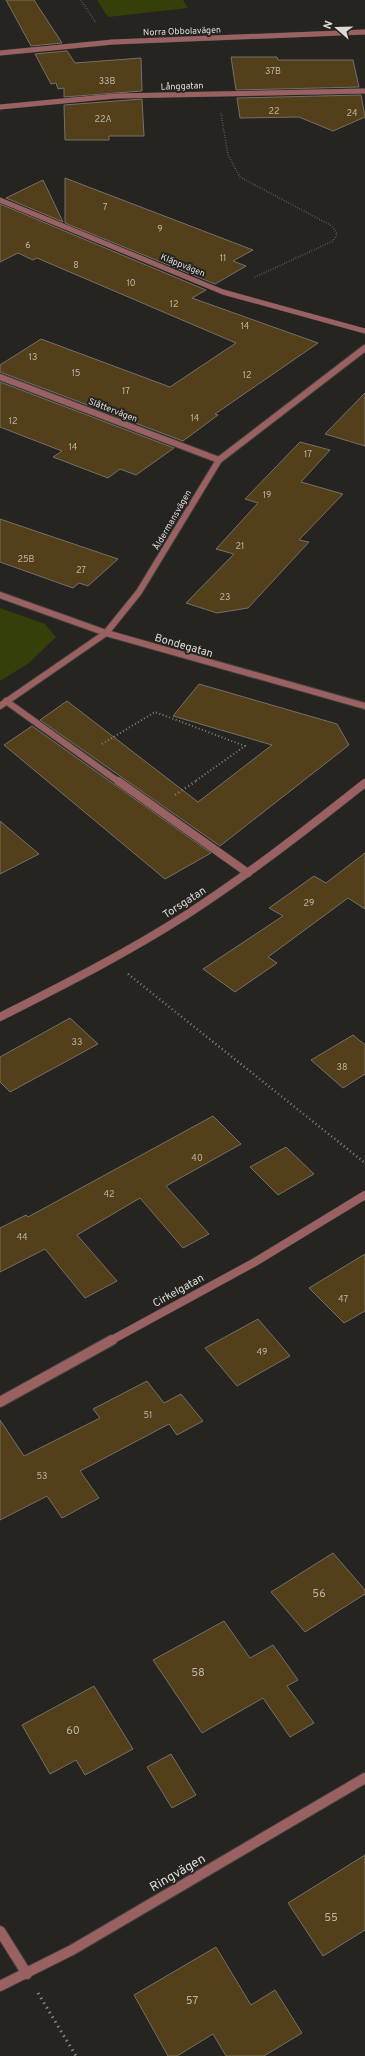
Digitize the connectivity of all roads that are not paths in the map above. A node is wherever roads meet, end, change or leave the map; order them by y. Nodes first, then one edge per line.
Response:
1 (365, 32) edge
2 (0, 53) edge
3 (365, 91) edge
4 (0, 107) edge
5 (0, 200) edge
6 (365, 330) edge
7 (365, 348) edge
8 (0, 377) edge
9 (219, 460) junction
10 (0, 595) edge
11 (106, 633) junction
12 (3, 703) edge
13 (365, 706) edge
14 (365, 783) edge
15 (248, 873) junction
16 (0, 1017) edge
17 (365, 1195) edge
18 (0, 1402) edge
19 (365, 1778) edge
20 (0, 1931) edge
21 (27, 1974) junction
22 (0, 1986) edge

1 - 2 street, Norra Obbolavägen
3 - 4 street, Långgatan
5 - 6 street, Kläppvägen
7 - 9 street, Åldermansvägen
8 - 9 street, Slåttervägen
9 - 11 street, Åldermansvägen
10 - 11 street, Bondegatan
11 - 12 street, Åldermansvägen
11 - 13 street, Bondegatan
12 - 15 street
14 - 15 street, Torsgatan
15 - 16 street, Torsgatan
17 - 18 street, Cirkelgatan
19 - 21 street, Ringvägen
20 - 21 street
21 - 22 street, Ringvägen

